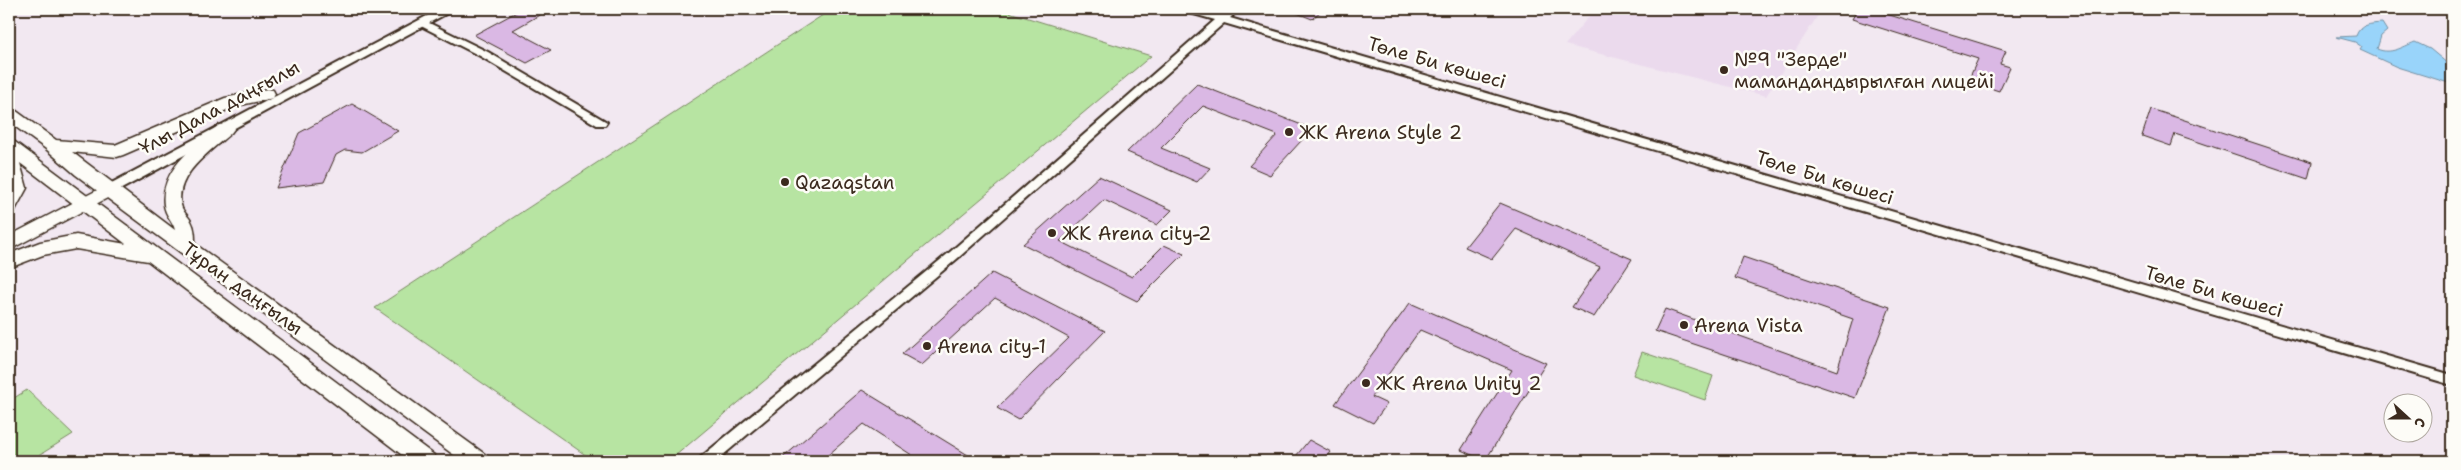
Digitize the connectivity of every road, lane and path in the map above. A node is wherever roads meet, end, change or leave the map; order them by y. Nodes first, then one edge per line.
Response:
1 (428, 9) edge
2 (449, 9) edge
3 (1187, 9) edge
4 (1234, 9) edge
5 (1223, 18) junction
6 (423, 23) junction
7 (267, 94) junction
8 (9, 114) edge
9 (601, 122) dead end
10 (225, 128) junction
11 (52, 145) junction
12 (9, 146) edge
13 (9, 156) edge
14 (105, 187) junction
15 (81, 199) junction
16 (9, 206) edge
17 (9, 232) edge
18 (9, 244) edge
19 (186, 247) junction
20 (155, 256) junction
21 (9, 261) edge
22 (2452, 380) edge
23 (426, 461) edge
24 (478, 461) edge
25 (706, 461) edge

1 - 7 street, Ұлы Дала даңғылы
2 - 6 street, Ұлы Дала даңғылы
3 - 5 street, Төле Би көшесі
4 - 5 street
5 - 22 street, Төле Би көшесі
5 - 25 street
6 - 9 street
6 - 10 street, Ұлы Дала даңғылы
7 - 11 main road
7 - 14 street, Ұлы Дала даңғылы
8 - 11 main road, Тұран даңғылы
10 - 14 street, Ұлы Дала даңғылы
10 - 19 main road
11 - 14 main road, Тұран даңғылы
12 - 15 main road, Тұран даңғылы
13 - 16 main road
14 - 15 main road, Ұлы Дала даңғылы
14 - 19 main road, Тұран даңғылы
15 - 17 main road, Ұлы Дала даңғылы
15 - 18 main road, Ұлы Дала даңғылы
15 - 20 main road, Тұран даңғылы
19 - 24 main road, Тұран даңғылы
20 - 21 main road
20 - 23 main road, Тұран даңғылы

